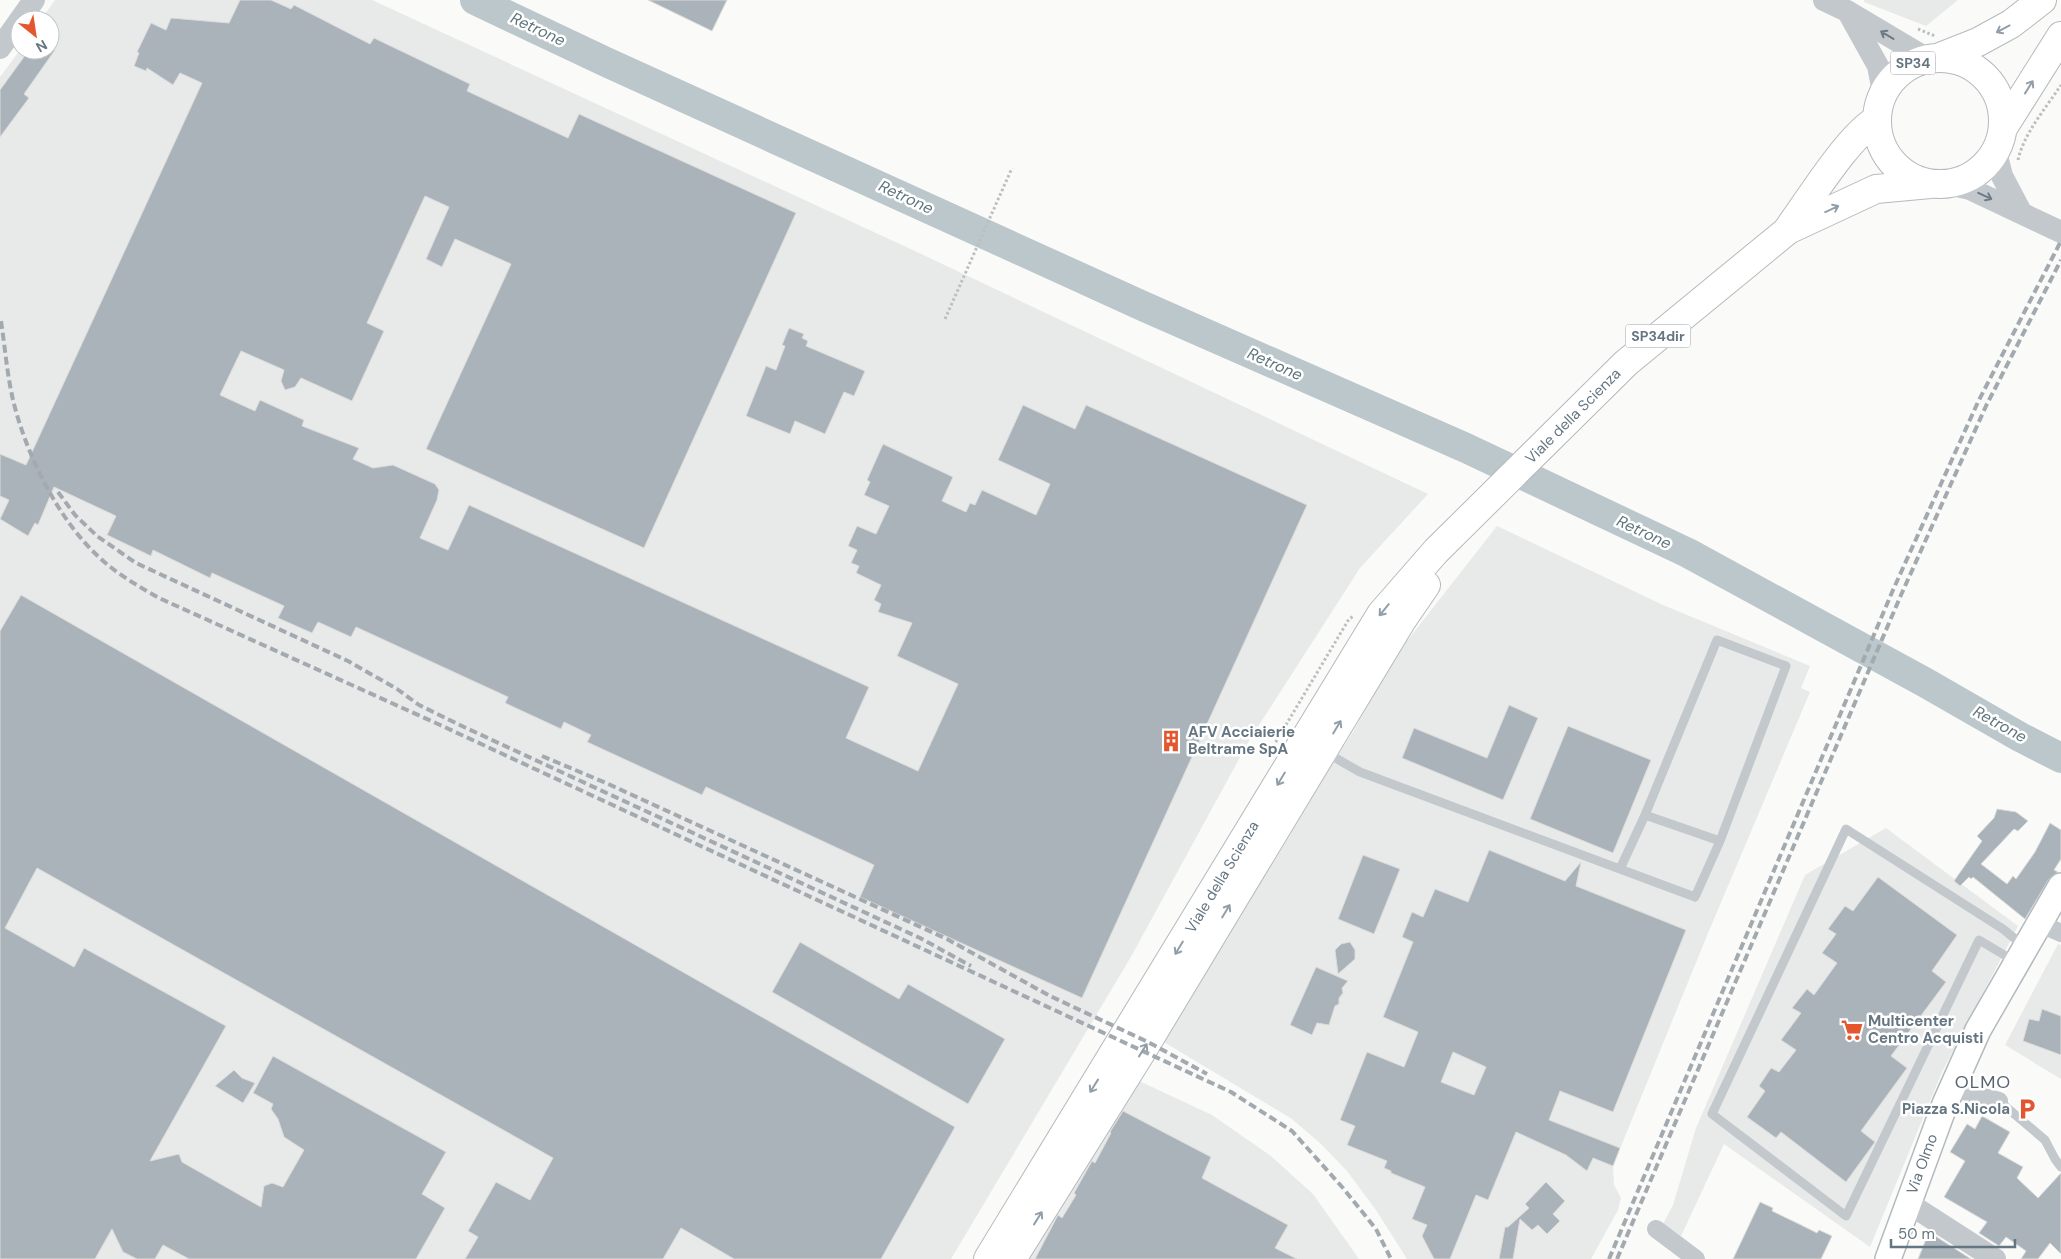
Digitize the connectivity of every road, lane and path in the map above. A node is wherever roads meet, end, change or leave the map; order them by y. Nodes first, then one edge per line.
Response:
1 (34, 0) edge
2 (1824, 0) edge
3 (2042, 0) edge
4 (1847, 11) junction
5 (1910, 25) dead end
6 (2061, 36) edge
7 (0, 48) edge
8 (1937, 50) junction
9 (2061, 85) edge
10 (1883, 92) junction
11 (1876, 120) junction
12 (2005, 148) junction
13 (1012, 168) dead end
14 (1939, 184) junction
15 (2021, 212) junction
16 (1788, 230) junction
17 (2061, 232) edge
18 (945, 319) dead end
19 (1478, 512) junction
20 (1323, 750) junction
21 (1645, 815) junction
22 (1720, 841) junction
23 (1620, 868) junction
24 (2061, 886) edge
25 (2038, 923) junction
26 (2061, 933) edge
27 (2021, 954) junction
28 (1952, 1088) junction
29 (1999, 1101) joint
30 (2061, 1167) edge
31 (1908, 1203) junction
32 (1656, 1229) dead end
33 (988, 1259) edge
34 (1012, 1259) edge
35 (1696, 1259) edge
36 (1888, 1259) edge
37 (1995, 1259) edge

1 - 7 street
2 - 4 street
3 -> 8 main road
8 -> 4 street
4 - 10 street
5 - 8 path
12 -> 6 main road
8 - 10 main road, SP34
8 - 12 main road, SP34
9 - 12 path
10 - 11 main road, SP34
11 - 14 main road, SP34
11 - 16 main road, SP34dir
12 - 14 main road
12 - 15 street, SP34
13 - 18 path
14 -> 15 street, SP34
16 -> 14 main road, SP34dir
15 - 17 street
16 - 19 main road, Viale della Scienza / SP34dir
20 -> 19 main road, Viale della Scienza
19 -> 33 main road, Viale della Scienza
20 - 23 lane
34 -> 20 main road, Viale della Scienza
21 - 22 lane
21 - 22 lane
21 - 23 lane
22 - 23 lane
24 - 25 main road, Via Olmo
25 - 26 street
25 - 27 main road, Via Olmo
27 - 27 lane
27 - 28 main road, Via Olmo
28 - 29 street
28 - 31 main road, Via Olmo
29 - 30 lane
31 - 36 main road, Via Olmo
31 - 37 street
32 - 35 street

